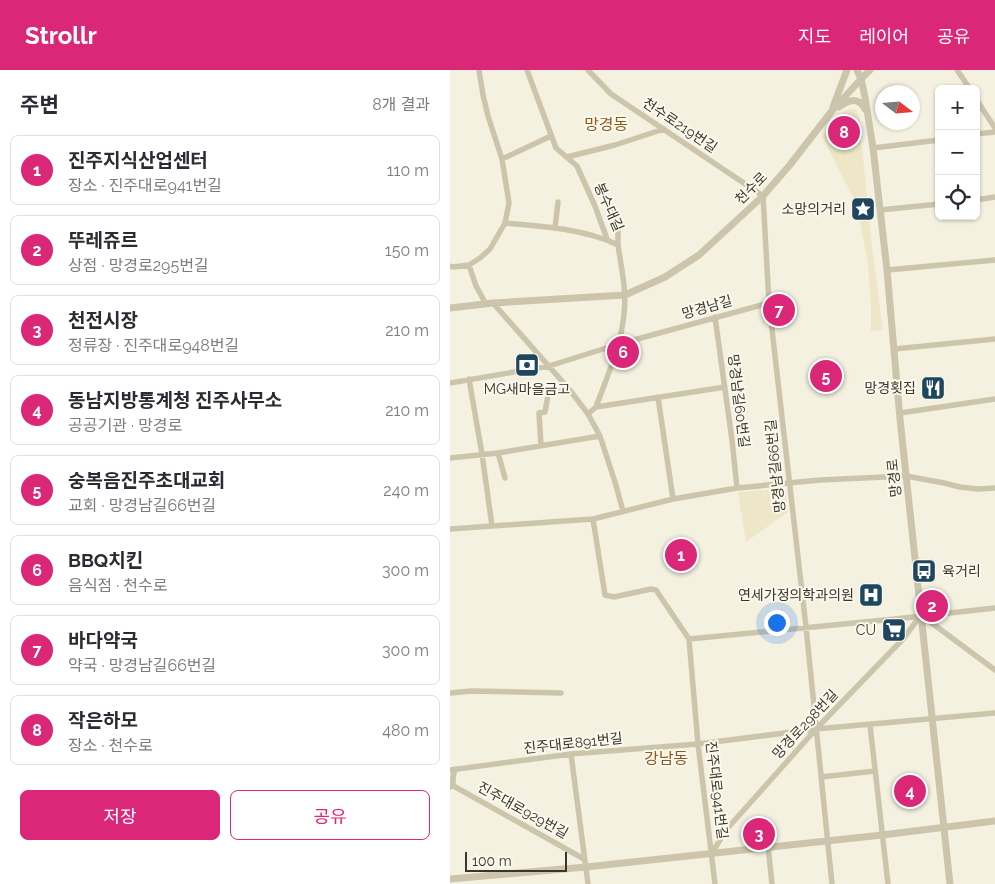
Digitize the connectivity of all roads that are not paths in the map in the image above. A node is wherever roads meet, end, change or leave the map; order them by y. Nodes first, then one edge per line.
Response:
1 (479, 70) edge
2 (527, 70) edge
3 (588, 70) edge
4 (847, 70) edge
5 (857, 70) edge
6 (870, 70) edge
7 (958, 70) edge
8 (861, 79) junction
9 (967, 85) edge
10 (980, 105) edge
11 (830, 112) junction
12 (867, 112) junction
13 (995, 128) edge
14 (664, 130) junction
15 (995, 132) edge
16 (980, 134) edge
17 (551, 136) junction
18 (935, 140) edge
19 (873, 148) junction
20 (567, 157) junction
21 (502, 159) junction
22 (763, 196) junction
23 (995, 197) edge
24 (980, 199) edge
25 (558, 202) dead end
26 (935, 204) edge
27 (612, 210) dead end
28 (880, 210) junction
29 (505, 223) junction
30 (555, 228) junction
31 (607, 239) junction
32 (618, 245) junction
33 (995, 260) edge
34 (469, 265) junction
35 (450, 266) edge
36 (887, 270) junction
37 (625, 295) junction
38 (769, 303) junction
39 (490, 304) junction
40 (450, 308) edge
41 (716, 317) junction
42 (995, 339) edge
43 (618, 344) junction
44 (894, 349) junction
45 (549, 366) junction
46 (469, 379) junction
47 (450, 383) edge
48 (725, 387) junction
49 (569, 389) junction
50 (658, 398) junction
51 (995, 399) edge
52 (596, 407) junction
53 (900, 413) junction
54 (588, 414) junction
55 (600, 436) junction
56 (541, 446) junction
57 (498, 453) junction
58 (482, 454) junction
59 (450, 458) edge
60 (906, 476) junction
61 (505, 478) dead end
62 (790, 483) junction
63 (737, 488) junction
64 (995, 488) edge
65 (672, 499) junction
66 (623, 511) junction
67 (593, 518) junction
68 (492, 526) junction
69 (450, 529) edge
70 (995, 608) edge
71 (921, 615) junction
72 (806, 627) junction
73 (689, 639) junction
74 (995, 670) edge
75 (450, 693) edge
76 (561, 693) dead end
77 (995, 714) edge
78 (932, 718) junction
79 (870, 725) junction
80 (816, 729) junction
81 (698, 744) junction
82 (571, 754) junction
83 (453, 770) edge
84 (875, 771) junction
85 (821, 777) junction
86 (451, 785) edge
87 (995, 821) edge
88 (944, 827) junction
89 (882, 835) junction
90 (828, 840) junction
91 (768, 846) junction
92 (712, 853) junction
93 (585, 863) junction
94 (450, 879) edge
95 (476, 881) edge
96 (588, 884) edge
97 (715, 884) edge
98 (772, 884) edge
99 (832, 884) edge
100 (888, 884) edge
101 (950, 884) edge

1 - 21 street
2 - 17 street, 봉수대길
3 - 14 street, 천수로219번길
4 - 11 street
5 - 8 street, 망경로
6 - 8 street, 천수로
7 - 9 street
8 - 11 street, 천수로
8 - 12 street, 망경로
10 - 13 street
11 - 12 street
11 - 22 street, 천수로
12 - 19 street, 망경로
14 - 20 street
14 - 22 street, 천수로219번길
15 - 16 street
17 - 20 street, 봉수대길
17 - 21 street
18 - 19 street
19 - 28 street, 망경로
20 - 31 street, 봉수대길
21 - 29 street
22 - 37 street, 천수로
22 - 38 street
23 - 24 street
25 - 30 street
26 - 28 street
27 - 32 street
28 - 36 street, 망경로
29 - 30 street
29 - 34 street
30 - 31 street
31 - 32 street, 봉수대길
32 - 37 street, 봉수대길
33 - 36 street
34 - 35 street
34 - 39 street
36 - 44 street, 망경로
37 - 39 street, 천수로
37 - 43 street
38 - 41 street, 망경남길
38 - 62 street, 망경남길66번길
39 - 40 street, 천수로
39 - 45 street
41 - 43 street, 망경남길
41 - 48 street, 망경남길60번길
42 - 44 street
43 - 45 street, 망경남길
43 - 52 street
44 - 53 street, 망경로
45 - 46 street, 망경남길
45 - 49 street
46 - 47 street, 망경남길
46 - 58 street
48 - 50 street
48 - 63 street, 망경남길60번길
49 - 54 street
49 - 56 street
50 - 52 street
50 - 65 street
51 - 53 street
52 - 54 street
53 - 60 street, 망경로
54 - 55 street
55 - 56 street
55 - 66 street
56 - 57 street
57 - 58 street
57 - 61 street
58 - 59 street
58 - 68 street
60 - 62 street
60 - 64 street
60 - 71 street, 망경로
62 - 63 street
62 - 72 street, 망경남길66번길
63 - 65 street
65 - 66 street
66 - 67 street
67 - 68 street
67 - 73 street, 진주대로941번길
68 - 69 street
70 - 71 street
71 - 72 street
71 - 74 street
71 - 78 street, 망경로
71 - 80 street, 망경로298번길
72 - 73 street
72 - 80 street, 망경남길66번길
73 - 81 street, 진주대로941번길
75 - 76 street
77 - 78 street, 진주대로891번길
78 - 79 street, 진주대로891번길
78 - 88 street, 망경로
79 - 80 street, 진주대로891번길
79 - 84 street
80 - 81 street, 진주대로891번길
80 - 85 street, 망경남길66번길
80 - 92 street, 망경로298번길
81 - 82 street, 진주대로891번길
81 - 92 street, 진주대로941번길
82 - 83 street, 진주대로891번길
82 - 93 street
83 - 86 street
84 - 85 street
84 - 89 street
85 - 90 street, 망경남길66번길
86 - 93 street, 진주대로929번길
87 - 88 street
88 - 89 street
88 - 101 street, 망경로
89 - 90 street
89 - 100 street
90 - 91 street
90 - 99 street, 망경남길66번길
91 - 92 street
91 - 98 street
92 - 93 street
92 - 97 street, 진주대로941번길
93 - 95 street
93 - 96 street
94 - 95 street

